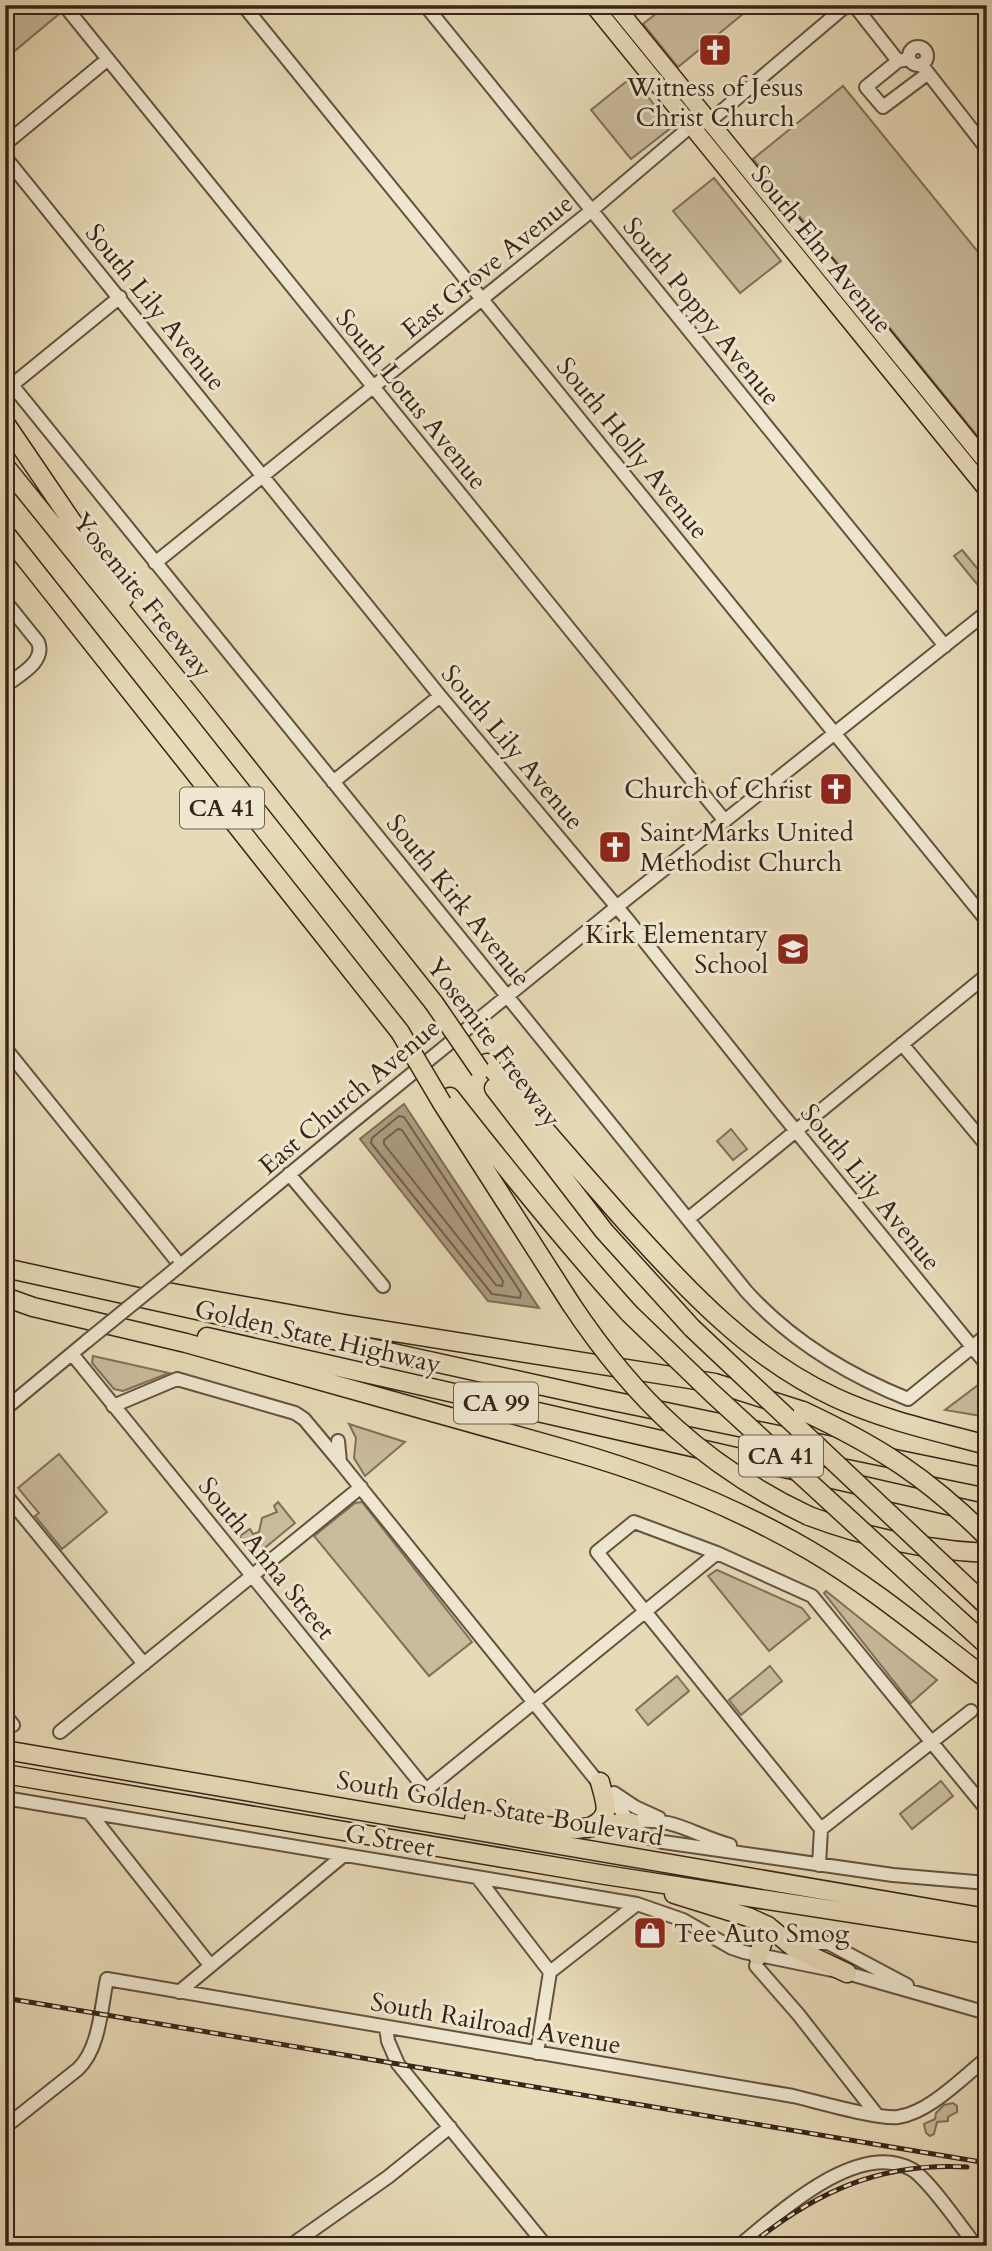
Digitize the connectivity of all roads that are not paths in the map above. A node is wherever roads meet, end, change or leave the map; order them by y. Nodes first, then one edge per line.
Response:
1 (64, 5) edge
2 (243, 5) edge
3 (425, 5) edge
4 (593, 5) edge
5 (615, 5) edge
6 (846, 5) edge
7 (854, 5) edge
8 (108, 60) junction
9 (709, 121) junction
10 (691, 126) junction
11 (5, 144) edge
12 (987, 149) edge
13 (5, 157) edge
14 (591, 211) junction
15 (120, 297) junction
16 (482, 299) junction
17 (373, 387) junction
18 (5, 422) edge
19 (987, 463) edge
20 (5, 467) edge
21 (262, 476) junction
22 (987, 490) edge
23 (5, 533) edge
24 (5, 549) edge
25 (155, 563) junction
26 (5, 601) edge
27 (987, 612) edge
28 (945, 646) junction
29 (117, 676) junction
30 (5, 686) edge
31 (440, 696) junction
32 (193, 699) junction
33 (835, 733) junction
34 (333, 782) junction
35 (725, 821) junction
36 (616, 907) junction
37 (987, 921) edge
38 (987, 975) edge
39 (507, 995) junction
40 (902, 1044) junction
41 (5, 1048) edge
42 (484, 1067) junction
43 (446, 1100) junction
44 (795, 1130) junction
45 (987, 1146) edge
46 (289, 1174) junction
47 (688, 1219) junction
48 (179, 1266) junction
49 (5, 1267) edge
50 (383, 1286) dead end
51 (5, 1295) edge
52 (987, 1335) edge
53 (972, 1347) junction
54 (72, 1354) junction
55 (987, 1365) edge
56 (113, 1406) junction
57 (5, 1409) edge
58 (338, 1441) dead end
59 (987, 1445) edge
60 (340, 1462) junction
61 (987, 1478) edge
62 (361, 1487) junction
63 (5, 1494) edge
64 (987, 1514) edge
65 (987, 1537) edge
66 (717, 1553) junction
67 (987, 1553) edge
68 (252, 1576) junction
69 (986, 1605) edge
70 (645, 1612) junction
71 (987, 1645) edge
72 (144, 1664) junction
73 (987, 1679) edge
74 (535, 1702) junction
75 (971, 1711) dead end
76 (61, 1732) dead end
77 (932, 1742) junction
78 (5, 1751) edge
79 (5, 1774) edge
80 (600, 1782) junction
81 (5, 1798) edge
82 (282, 1798) junction
83 (987, 1810) edge
84 (89, 1812) junction
85 (631, 1822) junction
86 (671, 1822) junction
87 (587, 1829) junction
88 (821, 1829) junction
89 (344, 1855) junction
90 (785, 1860) junction
91 (819, 1865) junction
92 (599, 1874) junction
93 (477, 1877) junction
94 (987, 1883) edge
95 (637, 1904) junction
96 (987, 1918) edge
97 (768, 1926) junction
98 (987, 1934) edge
99 (794, 1948) junction
100 (758, 1955) junction
101 (210, 1965) junction
102 (550, 1972) junction
103 (847, 1973) junction
104 (179, 1992) junction
105 (936, 1999) junction
106 (987, 2013) edge
107 (386, 2027) junction
108 (537, 2053) junction
109 (987, 2058) edge
110 (877, 2115) junction
111 (5, 2127) edge
112 (450, 2127) junction
113 (290, 2246) edge
114 (546, 2246) edge
115 (739, 2246) edge
116 (976, 2246) edge

1 - 8 street, South Lotus Avenue
2 - 16 street, South Holly Avenue
3 - 14 street, South Poppy Avenue
4 - 10 main road, South Elm Avenue
5 - 9 main road, South Elm Avenue
6 - 9 street, East Grove Avenue
7 - 12 street
8 - 11 street
8 - 17 street, South Lotus Avenue
9 - 10 street, East Grove Avenue
9 - 19 main road, South Elm Avenue
10 - 14 street, East Grove Avenue
10 - 22 main road, South Elm Avenue
13 - 15 street, South Lily Avenue
14 - 16 street, East Grove Avenue
14 - 28 street, South Poppy Avenue
15 - 21 street, South Lily Avenue
15 - 25 street, South Kirk Avenue
16 - 17 street, East Grove Avenue
16 - 33 street, South Holly Avenue
17 - 21 street, East Grove Avenue
17 - 35 street, South Lotus Avenue
18 - 32 highway
20 - 32 highway, Yosemite Freeway / CA 41
21 - 25 street, East Grove Avenue
21 - 31 street, South Lily Avenue
23 - 29 highway, CA 41
24 - 29 highway
25 - 34 street, South Kirk Avenue
26 - 30 street
27 - 28 street, East Church Avenue
28 - 33 street, East Church Avenue
29 - 43 highway, CA 41, bridge
31 - 34 street
31 - 36 street, South Lily Avenue
32 - 42 highway, Yosemite Freeway / CA 41, bridge
33 - 35 street, East Church Avenue
33 - 37 street, South Holly Avenue
34 - 39 street, South Kirk Avenue
35 - 36 street, East Church Avenue
36 - 39 street, East Church Avenue
36 - 44 street, South Lily Avenue
38 - 40 street
39 - 46 street, East Church Avenue
39 - 47 street, South Kirk Avenue
40 - 44 street
40 - 45 street
41 - 48 street
42 - 59 highway
42 - 69 highway, Yosemite Freeway / CA 41, bridge
43 - 67 highway, bridge
43 - 71 highway, CA 41, bridge
44 - 47 street
44 - 53 street, South Lily Avenue
46 - 48 street, East Church Avenue
46 - 50 street
47 - 53 street, South Kirk Avenue
48 - 54 street, East Church Avenue, bridge
49 - 61 highway, Golden State Highway / CA 99
49 - 65 highway, bridge
51 - 64 highway, Golden State Highway / CA 99
51 - 73 highway
52 - 53 street
53 - 55 street, South Lily Avenue
54 - 56 street, South Anna Street
54 - 57 street, East Church Avenue
56 - 60 street
56 - 68 street, South Anna Street
58 - 60 street
60 - 62 street
62 - 68 street
62 - 74 street
63 - 72 street
66 - 70 street
66 - 70 street
66 - 77 street
68 - 72 street
68 - 74 street, South Anna Street
70 - 74 street
70 - 88 street
72 - 76 street
74 - 80 street
75 - 77 street
77 - 83 street
77 - 88 street
78 - 82 highway, South Golden State Boulevard
79 - 92 highway, South Golden State Boulevard
80 - 85 street
80 - 86 street
80 - 87 highway
81 - 84 street, G Street
82 - 87 highway
82 - 96 highway, South Golden State Boulevard
84 - 89 street, G Street
84 - 101 street
85 - 86 street
85 - 87 highway
85 - 90 street
86 - 90 street
88 - 91 street
89 - 93 street, G Street
89 - 101 street
90 - 91 street
91 - 94 street
92 - 97 highway
92 - 98 highway, South Golden State Boulevard
93 - 95 street, G Street
93 - 102 street
95 - 100 street, G Street
95 - 102 street
97 - 99 highway
97 - 100 highway
99 - 100 street, G Street
99 - 103 highway
99 - 105 street, G Street
100 - 103 street, G Street
100 - 110 street
101 - 104 street
102 - 108 street
103 - 105 street, G Street
104 - 107 street, South Railroad Avenue
104 - 111 street, South Railroad Avenue
105 - 106 street, G Street
107 - 108 street, South Railroad Avenue
107 - 112 street
108 - 110 street, South Railroad Avenue
109 - 110 street, South Railroad Avenue
112 - 113 street
112 - 114 street
115 - 116 street

